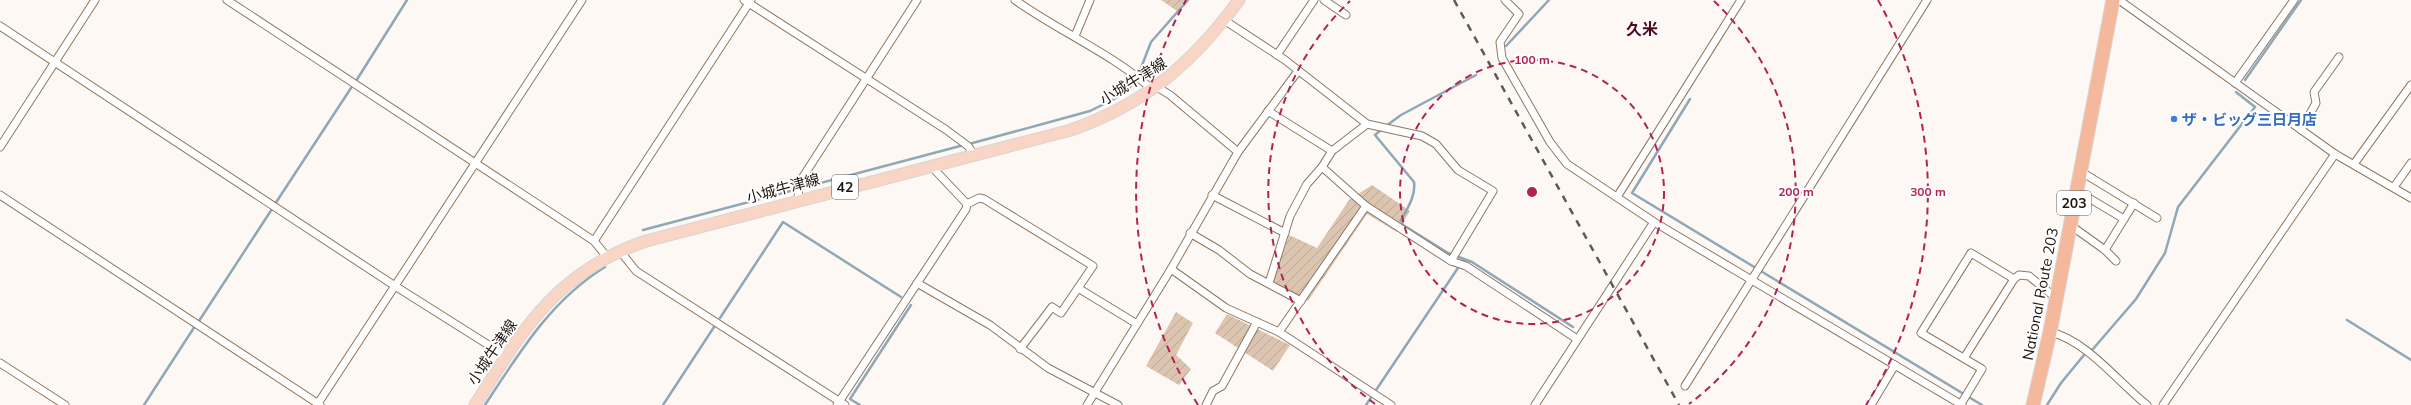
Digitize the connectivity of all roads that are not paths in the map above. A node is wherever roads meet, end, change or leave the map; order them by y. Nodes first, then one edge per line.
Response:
1 (95, 0) edge
2 (227, 0) edge
3 (582, 0) edge
4 (917, 0) edge
5 (1015, 0) edge
6 (1090, 0) edge
7 (1239, 0) edge
8 (1314, 0) edge
9 (1324, 0) edge
10 (1505, 0) edge
11 (1741, 0) edge
12 (1927, 0) edge
13 (2113, 0) edge
14 (2118, 0) edge
15 (2294, 0) edge
16 (748, 1) edge
17 (1346, 15) dead end
18 (1224, 20) junction
19 (0, 26) edge
20 (1075, 36) junction
21 (1277, 55) junction
22 (2339, 57) dead end
23 (55, 62) junction
24 (1298, 71) junction
25 (866, 79) junction
26 (2236, 83) junction
27 (2411, 85) edge
28 (1155, 89) junction
29 (1268, 111) junction
30 (1367, 124) junction
31 (2301, 130) junction
32 (0, 147) edge
33 (968, 147) junction
34 (1332, 150) junction
35 (1238, 152) junction
36 (2335, 154) junction
37 (2411, 163) edge
38 (475, 164) junction
39 (2354, 164) junction
40 (931, 166) junction
41 (1322, 167) junction
42 (2080, 171) junction
43 (2394, 187) junction
44 (2077, 191) junction
45 (798, 193) junction
46 (0, 195) edge
47 (1212, 195) junction
48 (1617, 197) junction
49 (2411, 198) edge
50 (2134, 203) junction
51 (967, 204) junction
52 (1366, 206) junction
53 (2157, 218) dead end
54 (2124, 219) junction
55 (1654, 222) junction
56 (2070, 225) junction
57 (1285, 233) junction
58 (1190, 234) junction
59 (594, 241) junction
60 (2105, 250) junction
61 (620, 251) junction
62 (607, 257) junction
63 (1451, 261) junction
64 (2116, 261) dead end
65 (1171, 269) junction
66 (2014, 279) junction
67 (1752, 280) junction
68 (918, 283) junction
69 (1269, 283) junction
70 (395, 286) junction
71 (1078, 288) junction
72 (2056, 298) junction
73 (1301, 301) junction
74 (1257, 322) junction
75 (1137, 324) junction
76 (1279, 332) junction
77 (2050, 332) junction
78 (1577, 339) junction
79 (1020, 349) junction
80 (506, 356) junction
81 (1964, 358) junction
82 (0, 363) edge
83 (1895, 365) junction
84 (1685, 386) dead end
85 (1094, 393) junction
86 (1380, 398) junction
87 (841, 404) edge
88 (65, 405) edge
89 (318, 405) edge
90 (475, 405) edge
91 (1087, 405) edge
92 (1118, 405) edge
93 (1206, 405) edge
94 (1376, 405) edge
95 (1391, 405) edge
96 (1535, 405) edge
97 (1871, 405) edge
98 (1961, 405) edge
99 (2033, 405) edge
100 (2147, 405) edge
101 (2163, 405) edge

1 - 23 street
2 - 38 street
3 - 38 street
4 - 25 street
5 - 20 street
6 - 20 street
7 - 18 main road, 小城牛津線 / 42
8 - 21 street
9 - 17 street
10 - 48 street
11 - 48 street
12 - 67 street
13 - 42 highway, National Route 203 / 203
14 - 26 street
15 - 26 street
16 - 25 street
16 - 59 street
18 - 21 street
18 - 28 main road, 小城牛津線 / 42
19 - 23 street
20 - 28 street
21 - 24 street
22 - 31 street
23 - 32 street
23 - 70 street
24 - 29 street
24 - 30 street
25 - 33 street
25 - 45 street
26 - 31 street
27 - 39 street
28 - 33 main road, 小城牛津線 / 42
28 - 35 street
29 - 34 street
29 - 35 street
30 - 34 street
30 - 63 street
31 - 36 street
33 - 40 main road, 小城牛津線 / 42
34 - 41 street
35 - 47 street
36 - 39 street
36 - 101 street
37 - 43 street
38 - 59 street
38 - 70 street
39 - 43 street
40 - 45 main road, 小城牛津線 / 42
40 - 51 street
41 - 52 street
41 - 57 street
42 - 44 highway, National Route 203 / 203
42 - 50 street
43 - 49 street
44 - 54 street
44 - 56 highway, National Route 203 / 203
45 - 61 main road, 小城牛津線 / 42
46 - 89 street
47 - 57 street
47 - 58 street
48 - 55 street
50 - 53 street
50 - 54 street
51 - 68 street
51 - 71 street
52 - 63 street
52 - 73 street
54 - 60 street
55 - 67 street
55 - 78 street
56 - 60 street
56 - 72 highway, National Route 203 / 203
57 - 69 street
58 - 65 street
58 - 69 street
59 - 62 street
60 - 64 street
61 - 62 main road, 小城牛津線 / 42
61 - 87 street
62 - 80 main road, 小城牛津線 / 42
63 - 78 street
65 - 74 street
65 - 75 street
66 - 72 street
66 - 81 street
66 - 81 street
67 - 83 street
67 - 84 street
68 - 79 street
68 - 87 street
69 - 73 street
70 - 80 street
70 - 89 street
71 - 75 street
71 - 79 street
72 - 77 highway, National Route 203 / 203
73 - 76 street
74 - 76 street
74 - 93 street
75 - 85 street
76 - 86 street
77 - 99 highway, National Route 203 / 203
77 - 100 street
78 - 96 street
79 - 85 street
80 - 90 main road, 小城牛津線 / 42
81 - 98 street
82 - 88 street
83 - 97 street
83 - 98 street
85 - 91 street
85 - 92 street
86 - 94 street
86 - 95 street

